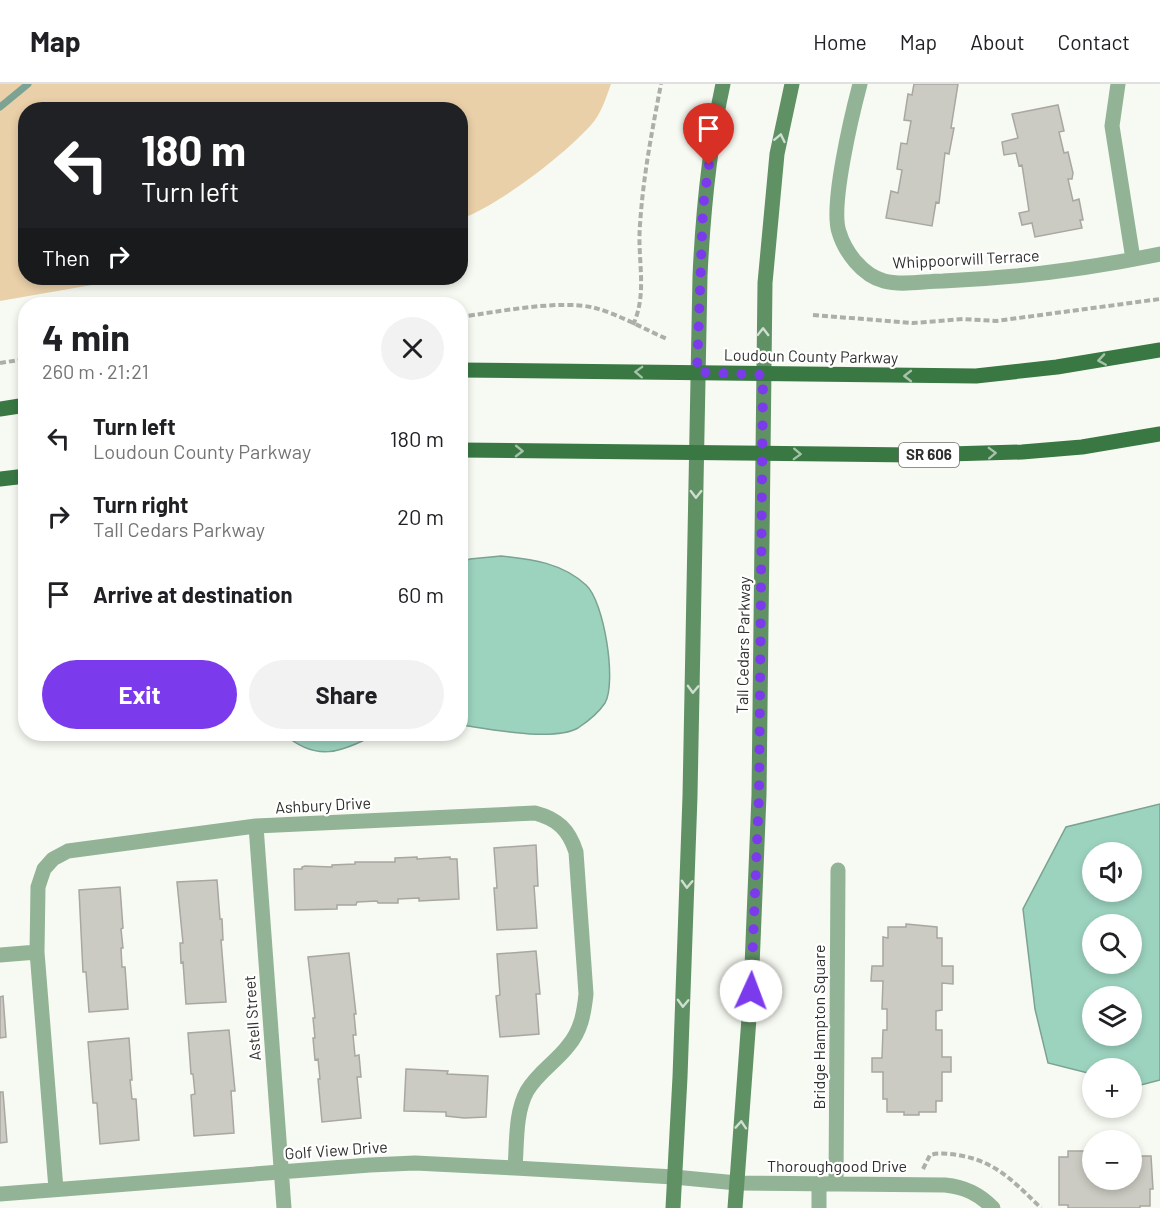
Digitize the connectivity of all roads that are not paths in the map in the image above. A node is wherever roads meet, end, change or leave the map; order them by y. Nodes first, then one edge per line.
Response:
1 (723, 84) edge
2 (792, 84) edge
3 (860, 84) edge
4 (1118, 84) edge
5 (1160, 254) edge
6 (1133, 259) junction
7 (1160, 350) edge
8 (468, 370) edge
9 (697, 372) junction
10 (763, 375) junction
11 (18, 406) edge
12 (0, 409) edge
13 (1160, 434) edge
14 (468, 450) edge
15 (696, 453) junction
16 (764, 454) junction
17 (18, 477) edge
18 (0, 478) edge
19 (256, 826) junction
20 (838, 870) dead end
21 (38, 952) junction
22 (0, 955) edge
23 (515, 1168) junction
24 (282, 1172) junction
25 (674, 1177) junction
26 (737, 1183) junction
27 (819, 1183) junction
28 (836, 1184) junction
29 (56, 1189) junction
30 (0, 1194) edge
31 (284, 1208) edge
32 (673, 1208) edge
33 (735, 1208) edge
34 (819, 1208) edge
35 (993, 1208) edge

1 - 9 main road
10 -> 2 main road, Tall Cedars Parkway
3 - 6 street, Whippoorwill Terrace
4 - 6 street
5 - 6 street, Whippoorwill Terrace
7 -> 10 main road, Loudoun County Parkway
9 -> 8 main road, Loudoun County Parkway
9 - 10 main road, Loudoun County Parkway
9 - 15 main road
10 - 16 main road, Tall Cedars Parkway
11 - 12 main road
16 -> 13 main road, SR 606
14 -> 15 main road, SR 606
15 - 16 main road, SR 606
15 -> 25 main road
26 -> 16 main road, Tall Cedars Parkway
17 - 18 main road
19 - 21 street, Ashbury Drive
19 - 23 street, Ashbury Drive
19 - 24 street, Astell Street
20 - 28 street, Bridge Hampton Square
21 - 22 street
21 - 29 street, Ashbury Drive
23 - 24 street, Golf View Drive
23 - 25 street, Golf View Drive
24 - 29 street, Golf View Drive
24 - 31 street, Astell Street
25 - 26 street, Thoroughgood Drive
25 - 32 main road
26 - 27 street, Thoroughgood Drive
26 - 33 main road, Tall Cedars Parkway
27 - 28 street, Thoroughgood Drive
27 - 34 street
28 - 35 street, Thoroughgood Drive
29 - 30 street, Golf View Drive

